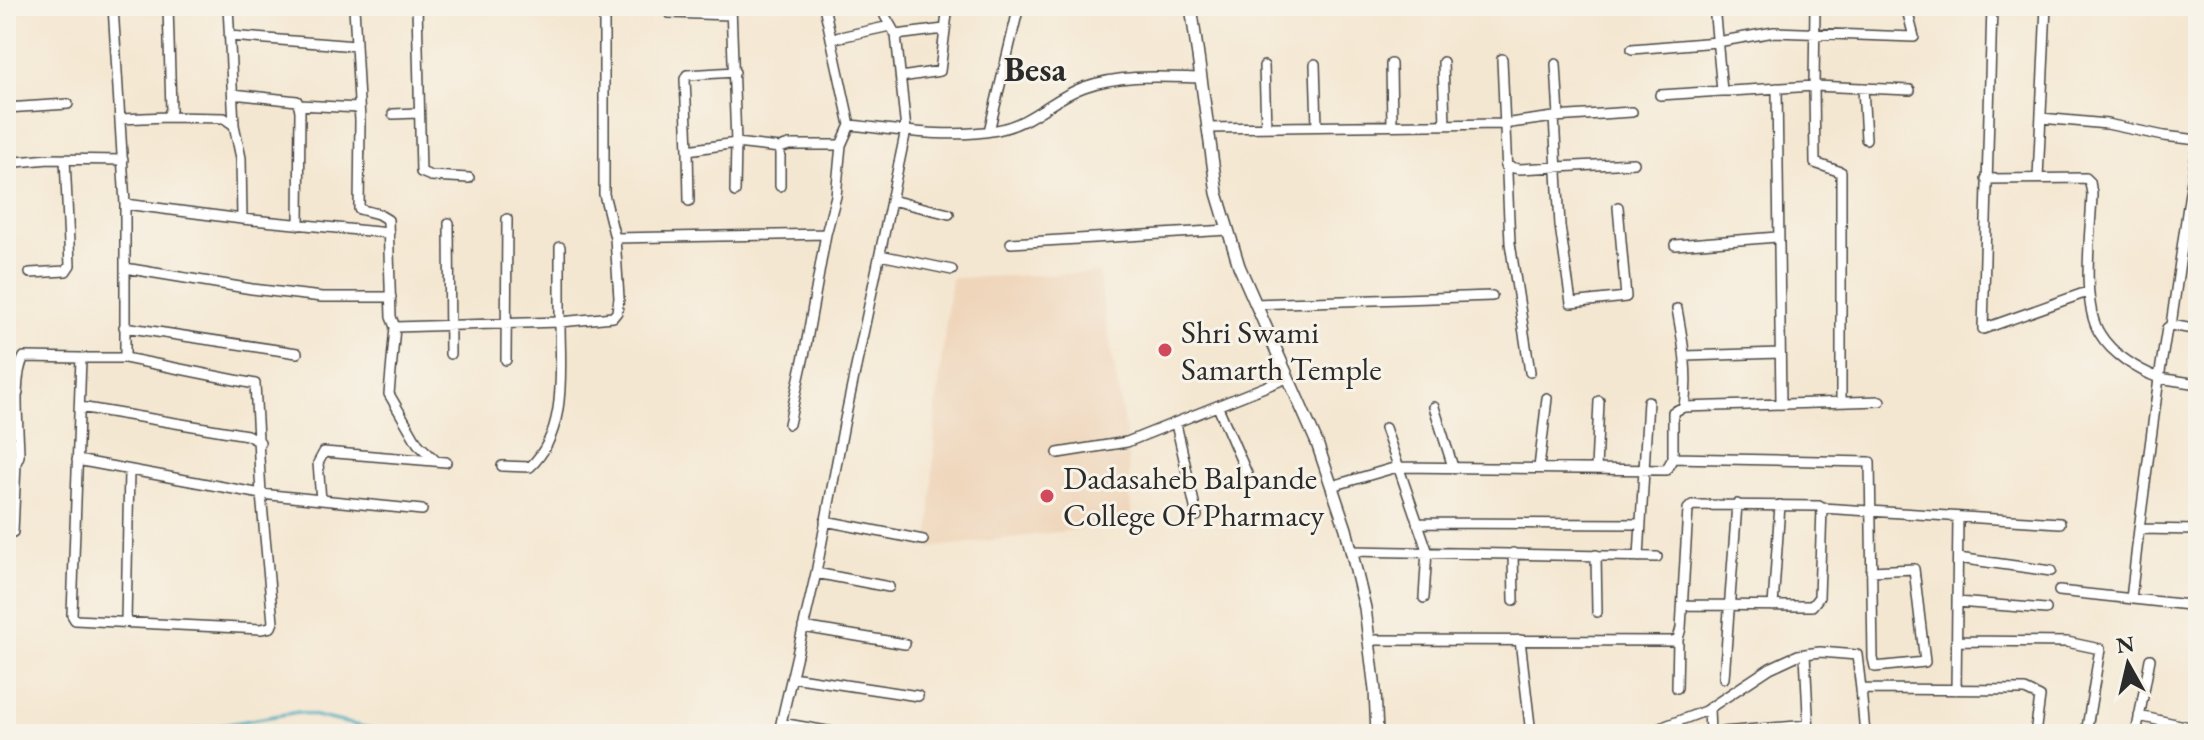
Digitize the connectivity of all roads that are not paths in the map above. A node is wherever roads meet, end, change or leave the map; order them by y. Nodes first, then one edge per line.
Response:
1 (113, 6) edge
2 (168, 6) edge
3 (228, 6) edge
4 (354, 6) edge
5 (417, 6) edge
6 (604, 6) edge
7 (824, 6) edge
8 (885, 6) edge
9 (948, 6) edge
10 (1019, 6) edge
11 (1191, 6) edge
12 (1714, 6) edge
13 (1815, 6) edge
14 (1906, 6) edge
15 (1992, 6) edge
16 (2046, 6) edge
17 (731, 11) edge
18 (669, 13) dead end
19 (944, 29) junction
20 (893, 31) junction
21 (1814, 34) junction
22 (229, 36) junction
23 (831, 39) junction
24 (1717, 42) junction
25 (356, 46) junction
26 (1632, 49) dead end
27 (1502, 59) dead end
28 (1443, 62) dead end
29 (1315, 64) dead end
30 (1391, 64) dead end
31 (1556, 64) dead end
32 (1264, 66) dead end
33 (735, 72) junction
34 (901, 77) junction
35 (1200, 78) junction
36 (1814, 86) junction
37 (1777, 88) junction
38 (1863, 88) junction
39 (1910, 90) dead end
40 (1722, 91) junction
41 (233, 94) junction
42 (1660, 95) dead end
43 (68, 104) dead end
44 (299, 105) junction
45 (6, 108) edge
46 (359, 108) junction
47 (1632, 112) dead end
48 (418, 113) junction
49 (393, 114) dead end
50 (167, 117) junction
51 (1556, 117) junction
52 (2041, 118) junction
53 (120, 119) junction
54 (1503, 124) junction
55 (234, 125) junction
56 (850, 125) junction
57 (1392, 125) junction
58 (1445, 125) junction
59 (1317, 126) junction
60 (1266, 127) junction
61 (1207, 128) junction
62 (906, 130) junction
63 (989, 131) junction
64 (6, 132) edge
65 (1866, 139) dead end
66 (2198, 142) edge
67 (736, 143) junction
68 (841, 145) junction
69 (780, 148) junction
70 (688, 150) junction
71 (65, 159) junction
72 (123, 160) junction
73 (8, 162) edge
74 (1634, 163) dead end
75 (1505, 166) junction
76 (1557, 168) junction
77 (469, 178) dead end
78 (2038, 178) junction
79 (1986, 179) junction
80 (780, 186) dead end
81 (735, 192) dead end
82 (2193, 199) edge
83 (891, 200) junction
84 (689, 201) dead end
85 (125, 204) junction
86 (1618, 207) dead end
87 (949, 214) dead end
88 (242, 219) junction
89 (507, 219) dead end
90 (449, 223) dead end
91 (299, 225) junction
92 (1228, 230) junction
93 (389, 233) junction
94 (826, 234) junction
95 (1777, 237) junction
96 (615, 238) junction
97 (1011, 243) dead end
98 (1675, 245) dead end
99 (560, 247) dead end
100 (880, 255) junction
101 (125, 268) junction
102 (952, 270) dead end
103 (30, 273) dead end
104 (2087, 292) junction
105 (1492, 296) dead end
106 (391, 297) junction
107 (1255, 304) junction
108 (1677, 309) dead end
109 (560, 322) junction
110 (505, 324) junction
111 (450, 325) junction
112 (2171, 325) junction
113 (124, 327) junction
114 (395, 327) junction
115 (2198, 330) edge
116 (297, 353) dead end
117 (1780, 353) junction
118 (450, 354) dead end
119 (1685, 356) junction
120 (81, 358) junction
121 (125, 358) junction
122 (506, 360) dead end
123 (1530, 372) dead end
124 (1287, 378) junction
125 (2159, 378) junction
126 (2198, 384) edge
127 (18, 393) junction
128 (6, 394) edge
129 (1547, 398) dead end
130 (1599, 401) dead end
131 (1648, 401) dead end
132 (1880, 401) dead end
133 (1841, 402) junction
134 (1781, 404) junction
135 (80, 407) junction
136 (1218, 407) junction
137 (1434, 407) dead end
138 (1684, 407) junction
139 (789, 424) dead end
140 (1176, 424) junction
141 (1385, 428) dead end
142 (260, 442) junction
143 (1058, 453) dead end
144 (1673, 458) junction
145 (77, 460) junction
146 (502, 466) dead end
147 (1399, 467) junction
148 (1453, 467) junction
149 (1539, 468) junction
150 (1596, 469) junction
151 (129, 470) junction
152 (1644, 470) junction
153 (1251, 483) dead end
154 (1332, 486) junction
155 (261, 494) junction
156 (321, 500) junction
157 (1737, 504) junction
158 (1780, 505) junction
159 (1822, 508) junction
160 (422, 510) dead end
161 (1871, 511) junction
162 (1197, 516) dead end
163 (1958, 517) junction
164 (825, 521) junction
165 (1417, 523) junction
166 (2060, 523) dead end
167 (1641, 524) junction
168 (2139, 529) junction
169 (2198, 530) edge
170 (13, 532) dead end
171 (923, 540) dead end
172 (1427, 550) junction
173 (1351, 551) junction
174 (1513, 553) junction
175 (1596, 555) junction
176 (1639, 557) junction
177 (1657, 557) dead end
178 (1958, 558) junction
179 (1871, 571) junction
180 (2051, 571) dead end
181 (816, 573) junction
182 (889, 587) dead end
183 (2059, 591) dead end
184 (1424, 598) dead end
185 (2131, 599) junction
186 (1514, 600) dead end
187 (1957, 602) junction
188 (1683, 605) junction
189 (1728, 606) junction
190 (1773, 606) junction
191 (2198, 606) edge
192 (2046, 609) dead end
193 (1597, 612) dead end
194 (126, 622) junction
195 (803, 627) junction
196 (1678, 639) junction
197 (1368, 640) junction
198 (1520, 640) junction
199 (1957, 641) junction
200 (905, 644) dead end
201 (1805, 654) junction
202 (1857, 655) junction
203 (1873, 658) junction
204 (2150, 659) dead end
205 (792, 677) junction
206 (1724, 678) dead end
207 (1677, 688) dead end
208 (1861, 689) junction
209 (1956, 690) junction
210 (918, 696) dead end
211 (1709, 708) junction
212 (2139, 716) junction
213 (1809, 729) edge
214 (2198, 729) edge
215 (1754, 732) edge
216 (1710, 733) edge
217 (844, 734) edge
218 (1377, 734) edge
219 (1531, 734) edge
220 (1644, 734) edge
221 (1865, 734) edge
222 (2035, 734) edge
223 (2086, 734) edge
224 (2136, 734) edge

1 - 53 street
2 - 50 street
3 - 22 street
4 - 25 street
5 - 48 street
6 - 96 street
7 - 23 street
8 - 20 street
9 - 19 street
10 - 63 street
11 - 35 street
12 - 24 street
13 - 21 street
14 - 21 street
15 - 79 street
16 - 52 street
17 - 18 street
17 - 33 street
19 - 20 street
19 - 34 street
20 - 23 street
20 - 34 street
21 - 24 street
21 - 36 street
22 - 25 street
22 - 41 street
23 - 56 street
24 - 26 street
24 - 40 street
25 - 46 street
27 - 54 street
28 - 58 street
29 - 59 street
30 - 57 street
31 - 51 street
32 - 60 street
33 - 67 street
33 - 70 street
34 - 62 street
35 - 61 street
35 - 63 street
36 - 37 street
36 - 38 street
36 - 133 street
37 - 40 street
37 - 95 street
38 - 39 street
38 - 65 street
40 - 42 street
41 - 44 street
41 - 55 street
43 - 45 street
44 - 46 street
44 - 91 street
46 - 93 street
47 - 51 street
48 - 49 street
48 - 77 street
50 - 53 street
50 - 55 street
51 - 54 street
51 - 76 street
52 - 66 street
52 - 78 street
53 - 72 street
54 - 58 street
54 - 75 street
55 - 88 street
56 - 62 street
56 - 68 street
57 - 58 street
57 - 59 street
59 - 60 street
60 - 61 street
61 - 92 street
62 - 63 street
62 - 83 street
64 - 73 street
66 - 82 street
67 - 69 street
67 - 70 street
67 - 81 street
68 - 69 street
68 - 94 street
69 - 80 street
70 - 84 street
71 - 72 street
71 - 73 street
71 - 103 street
72 - 85 street
74 - 76 street
75 - 76 street
75 - 123 street
76 - 86 street
78 - 79 street
78 - 104 street
79 - 104 street
82 - 112 street
83 - 87 street
83 - 100 street
85 - 88 street
85 - 101 street
88 - 91 street
89 - 110 street
90 - 111 street
91 - 93 street
92 - 97 street
92 - 107 street
93 - 106 street
94 - 96 street
94 - 139 street
95 - 98 street
95 - 117 street
96 - 109 street
99 - 109 street
100 - 102 street
100 - 164 street
101 - 106 street
101 - 113 street
104 - 125 street
105 - 107 street
106 - 114 street
107 - 124 street
108 - 119 street
109 - 110 street
109 - 146 street
110 - 111 street
110 - 122 street
111 - 114 street
111 - 118 street
112 - 115 street
112 - 125 street
113 - 116 street
113 - 121 street
114 - 156 street
117 - 119 street
117 - 134 street
119 - 138 street
120 - 121 street
120 - 127 street
120 - 135 street
121 - 142 street
124 - 136 street
124 - 154 street
125 - 126 street
125 - 168 street
127 - 128 street
127 - 170 street
129 - 149 street
130 - 150 street
131 - 152 street
132 - 133 street
133 - 134 street
134 - 138 street
135 - 142 street
135 - 145 street
136 - 140 street
136 - 153 street
137 - 148 street
138 - 144 street
140 - 143 street
140 - 162 street
141 - 147 street
142 - 155 street
144 - 152 street
144 - 161 street
145 - 151 street
145 - 194 street
147 - 148 street
147 - 154 street
147 - 165 street
148 - 149 street
149 - 150 street
150 - 152 street
151 - 155 street
151 - 194 street
152 - 167 street
154 - 173 street
155 - 156 street
155 - 194 street
156 - 160 street
157 - 158 street
157 - 188 street
157 - 189 street
158 - 159 street
158 - 190 street
159 - 161 street
159 - 190 street
161 - 163 street
161 - 179 street
163 - 166 street
163 - 178 street
164 - 171 street
164 - 181 street
165 - 167 street
165 - 172 street
167 - 176 street
168 - 169 street
168 - 185 street
172 - 173 street
172 - 174 street
172 - 184 street
173 - 197 street
174 - 175 street
174 - 186 street
175 - 176 street
175 - 193 street
176 - 177 street
178 - 180 street
178 - 187 street
179 - 203 street
179 - 203 street
181 - 182 street
181 - 195 street
183 - 185 street
185 - 191 street
187 - 192 street
187 - 199 street
188 - 189 street
188 - 196 street
189 - 190 street
189 - 206 street
195 - 200 street
195 - 205 street
196 - 198 street
196 - 207 street
197 - 198 street
197 - 218 street
198 - 219 street
199 - 209 street
199 - 223 street
201 - 202 street
201 - 211 street
201 - 213 street
202 - 203 street
202 - 208 street
204 - 212 street
205 - 210 street
205 - 217 street
208 - 209 street
208 - 221 street
209 - 222 street
211 - 216 street
211 - 220 street
212 - 214 street
212 - 224 street
213 - 215 street
215 - 216 street

